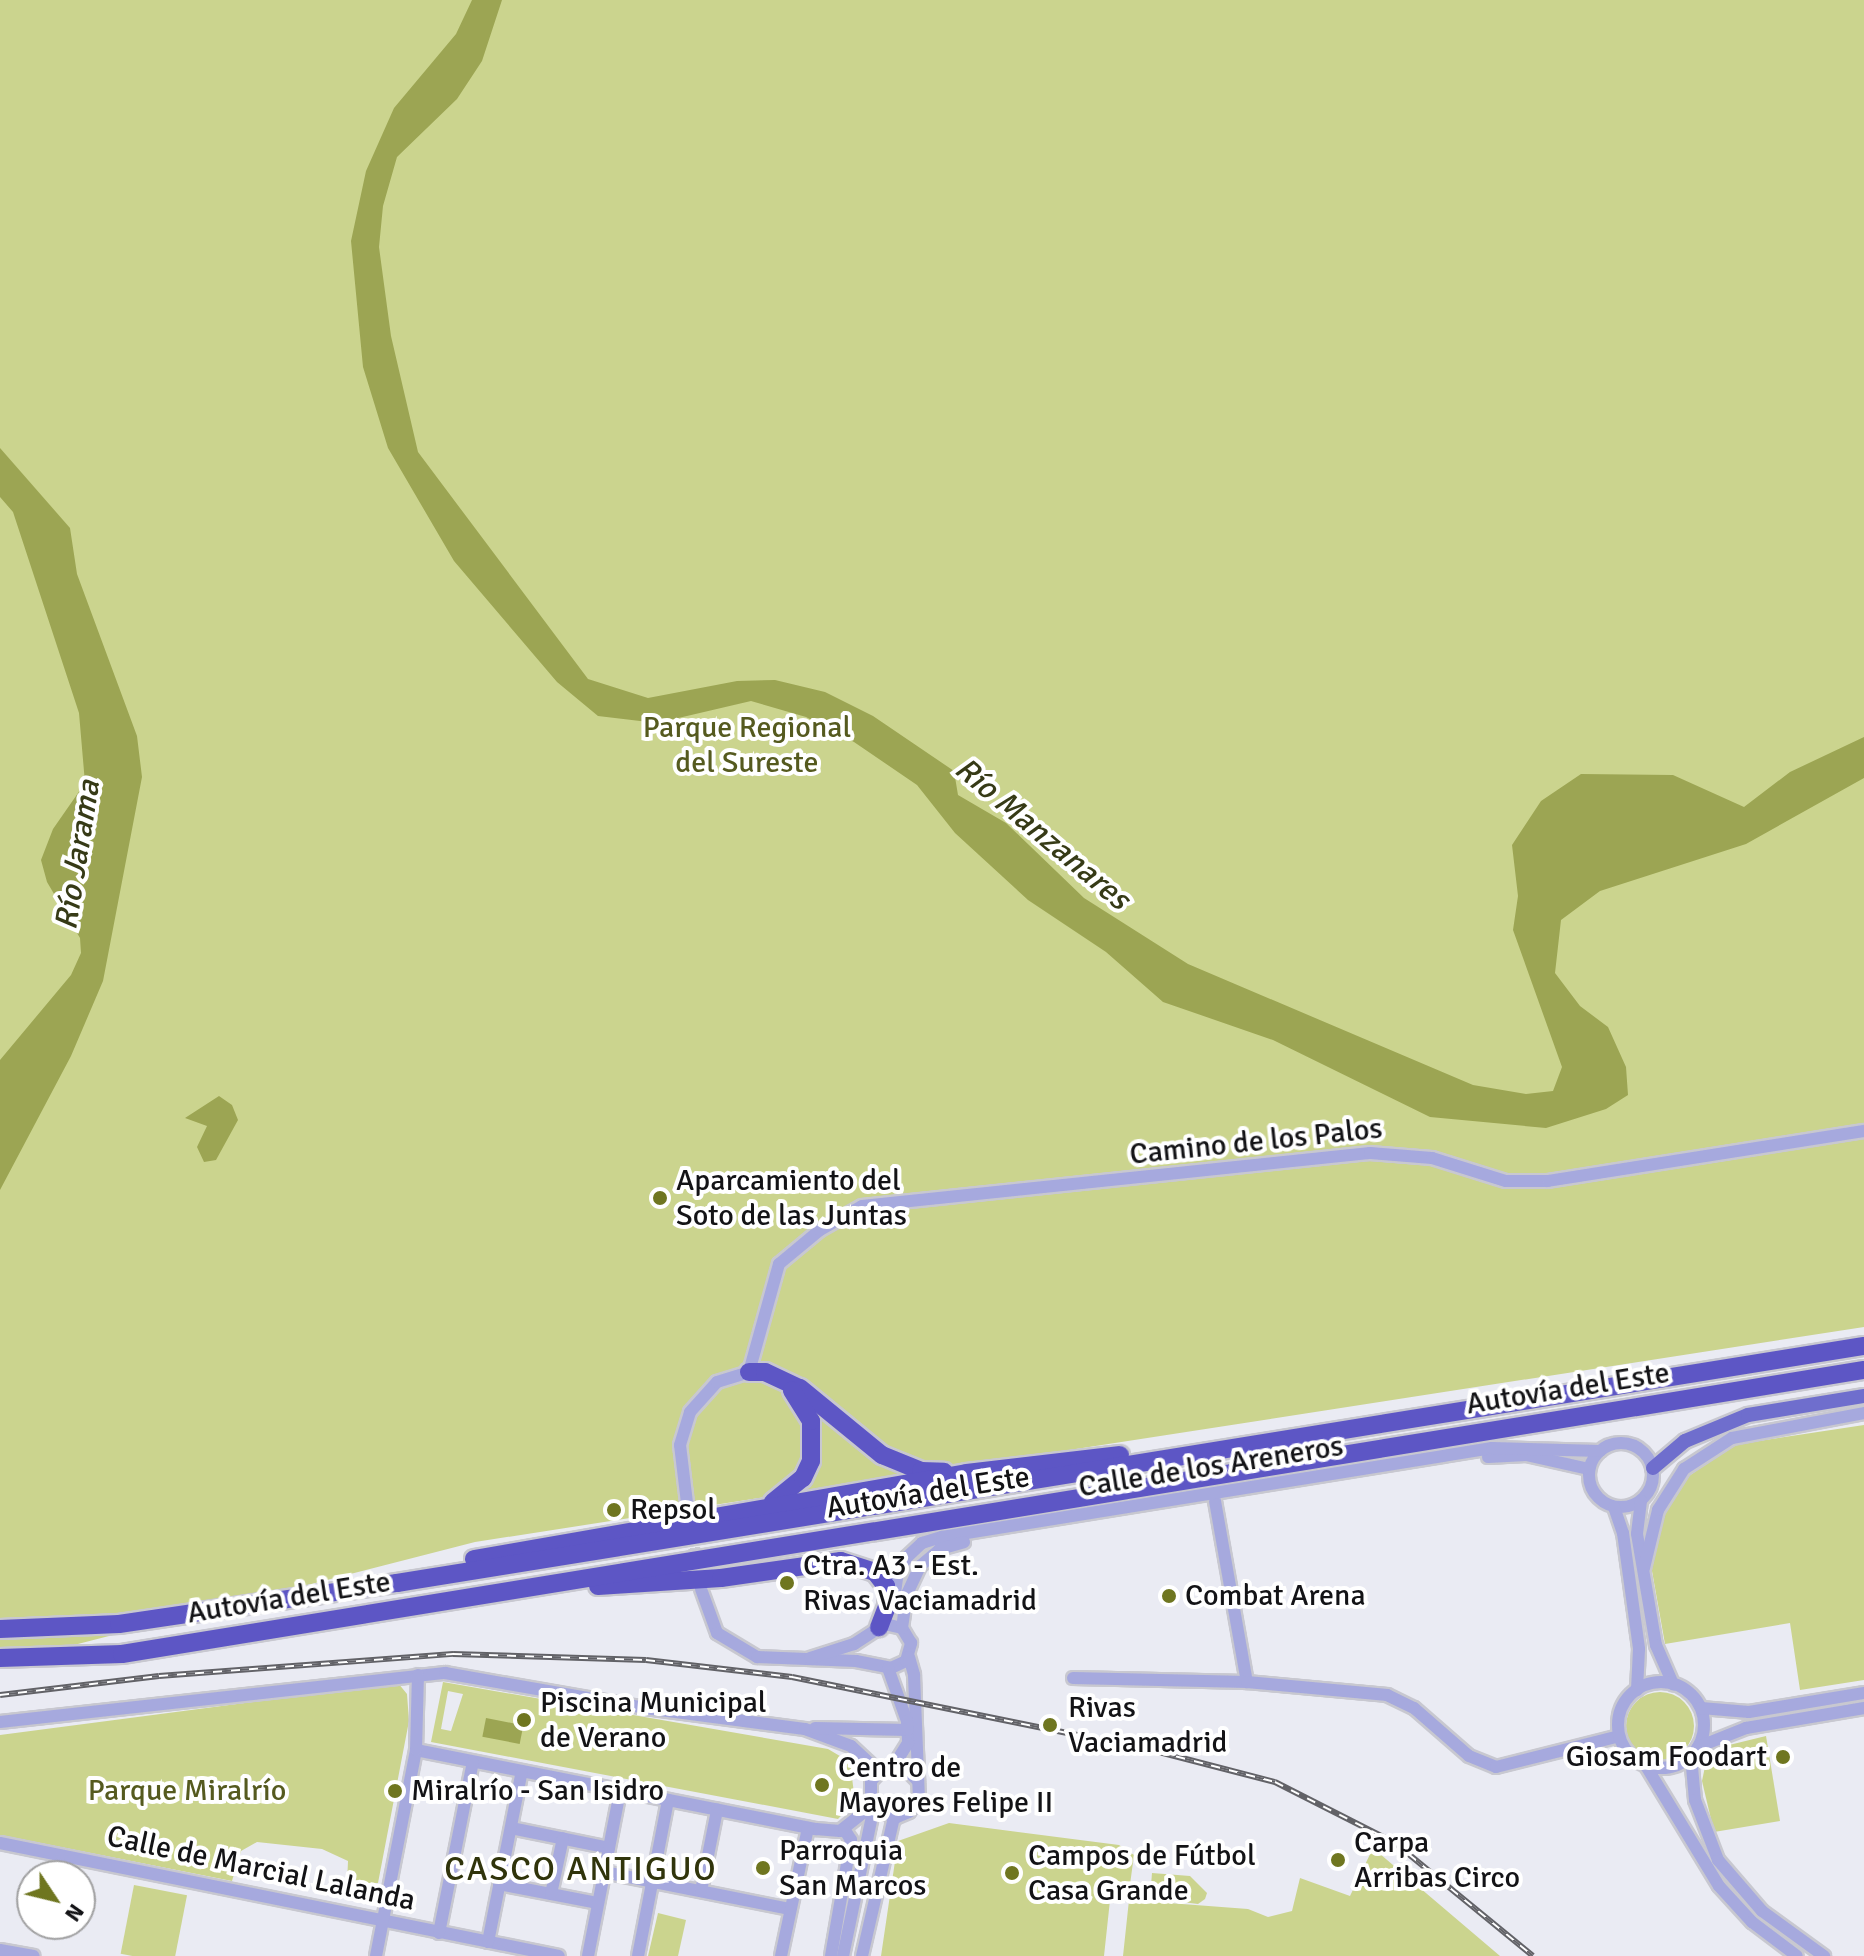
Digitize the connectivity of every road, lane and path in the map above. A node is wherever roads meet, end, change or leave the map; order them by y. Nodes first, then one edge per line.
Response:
1 (1864, 1131) edge
2 (1864, 1346) edge
3 (1864, 1370) edge
4 (749, 1372) junction
5 (1864, 1396) edge
6 (1864, 1413) edge
7 (1600, 1451) junction
8 (1194, 1453) junction
9 (1653, 1468) junction
10 (1589, 1469) junction
11 (967, 1473) junction
12 (1215, 1501) junction
13 (1641, 1501) junction
14 (1614, 1507) junction
15 (688, 1511) dead end
16 (746, 1511) junction
17 (1644, 1568) junction
18 (544, 1585) junction
19 (701, 1589) tunnel mouth
20 (334, 1590) junction
21 (902, 1628) junction
22 (0, 1629) edge
23 (878, 1629) junction
24 (909, 1657) junction
25 (0, 1658) edge
26 (810, 1658) junction
27 (882, 1666) junction
28 (418, 1675) junction
29 (1073, 1678) dead end
30 (1247, 1682) junction
31 (1673, 1684) junction
32 (1637, 1690) junction
33 (1864, 1693) edge
34 (1701, 1708) junction
35 (1864, 1708) edge
36 (0, 1722) edge
37 (805, 1729) junction
38 (908, 1730) junction
39 (1619, 1736) junction
40 (416, 1750) junction
41 (1695, 1752) junction
42 (473, 1762) junction
43 (894, 1765) junction
44 (1646, 1766) junction
45 (522, 1771) junction
46 (878, 1771) junction
47 (918, 1781) junction
48 (620, 1791) junction
49 (668, 1800) junction
50 (873, 1806) junction
51 (717, 1810) junction
52 (894, 1817) junction
53 (511, 1828) junction
54 (808, 1828) junction
55 (844, 1829) junction
56 (563, 1838) junction
57 (0, 1843) edge
58 (609, 1848) junction
59 (604, 1872) junction
60 (652, 1881) junction
61 (499, 1884) junction
62 (701, 1891) junction
63 (551, 1894) junction
64 (598, 1903) junction
65 (790, 1909) junction
66 (383, 1920) junction
67 (439, 1933) junction
68 (488, 1942) junction
69 (0, 1950) edge
70 (33, 1956) edge
71 (376, 1956) edge
72 (559, 1956) edge
73 (588, 1956) edge
74 (638, 1956) edge
75 (781, 1956) edge
76 (831, 1956) edge
77 (843, 1956) edge
78 (862, 1956) edge
79 (1797, 1956) edge
80 (1824, 1956) edge

1 - 4 street, Camino de los Palos
2 - 8 highway, Autovía del Este
3 - 18 highway, Autovía del Este
4 - 11 highway
4 - 15 street
4 - 16 highway
5 - 9 main road
6 - 17 street
7 - 9 street
7 - 10 street
7 - 23 street, Calle de los Areneros
8 - 11 highway
8 - 20 highway, Autovía del Este
9 - 13 street
10 - 12 street, Calle de los Areneros
10 - 14 street
11 - 16 highway
12 - 21 street, Calle de los Areneros
12 - 30 street
13 - 14 street
13 - 17 street
14 - 32 street
16 - 20 highway
17 - 31 street
18 - 23 highway
18 - 25 highway, Autovía del Este
19 - 26 street
20 - 22 highway, Autovía del Este
21 - 23 street
21 - 24 street
23 - 26 street
23 - 27 street
24 - 27 street
24 - 47 street
26 - 27 street
27 - 38 street
28 - 36 street
28 - 37 street
28 - 40 street
29 - 30 street
30 - 39 street
31 - 32 street
31 - 34 street
32 - 39 street
33 - 34 street
34 - 41 street
35 - 41 street
37 - 38 street
37 - 46 street
38 - 43 street
39 - 44 street
40 - 42 street
40 - 66 street
41 - 44 street
41 - 80 street
42 - 45 street
42 - 67 street
43 - 46 street
43 - 47 street
44 - 79 street
45 - 48 street
45 - 53 street
46 - 50 street
47 - 52 street
48 - 49 street
48 - 58 street
49 - 51 street
49 - 60 street
50 - 52 street
50 - 55 street
50 - 77 street
51 - 54 street
51 - 62 street
52 - 78 street
53 - 56 street
53 - 61 street
54 - 55 street
54 - 65 street
55 - 76 street
56 - 58 street
56 - 63 street
57 - 66 street, Calle de Marcial Lalanda
58 - 59 street
59 - 60 street
59 - 64 street
60 - 62 street
60 - 74 street
61 - 63 street
61 - 68 street
62 - 65 street
63 - 64 street
64 - 73 street
65 - 75 street
66 - 67 street, Calle de Marcial Lalanda
66 - 71 street
67 - 68 street, Calle de Marcial Lalanda
68 - 72 street, Calle de Marcial Lalanda
69 - 70 street

